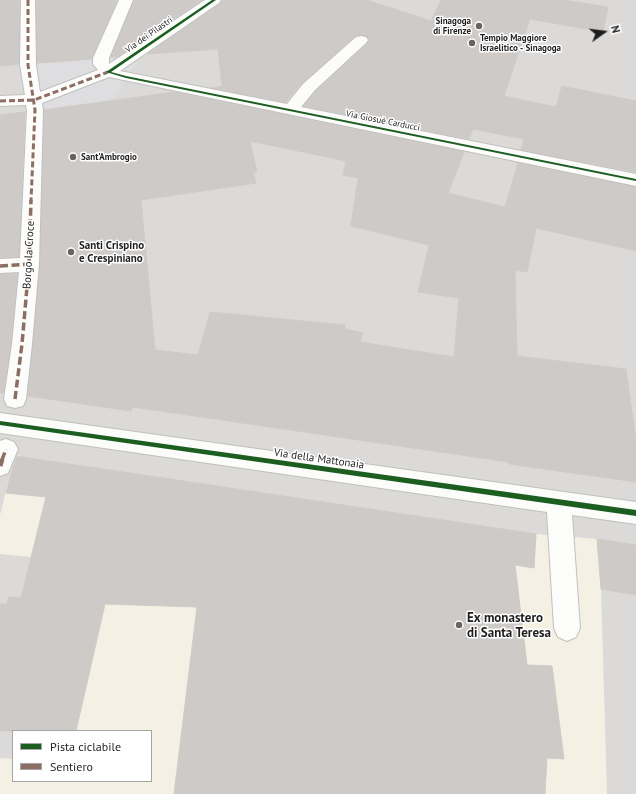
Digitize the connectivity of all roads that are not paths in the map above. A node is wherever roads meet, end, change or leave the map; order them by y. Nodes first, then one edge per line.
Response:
1 (28, 0) edge
2 (126, 0) edge
3 (214, 0) edge
4 (361, 40) dead end
5 (108, 72) junction
6 (0, 101) edge
7 (31, 103) junction
8 (291, 110) junction
9 (636, 180) edge
10 (29, 264) junction
11 (0, 266) edge
12 (15, 399) dead end
13 (0, 423) edge
14 (559, 503) junction
15 (636, 513) edge
16 (567, 628) dead end

1 - 7 street, Borgo la Croce
2 - 5 street
3 - 5 street, Via dei Pilastri
4 - 8 street
5 - 7 street, Via dei Pilastri
5 - 8 street, Via Giosuè Carducci
6 - 7 street, Via dei Pilastri
7 - 10 street, Borgo la Croce
8 - 9 street, Via Giosuè Carducci
10 - 11 street
10 - 12 street, Borgo la Croce
13 - 14 street, Via della Mattonaia
14 - 15 street, Via della Mattonaia
14 - 16 street

